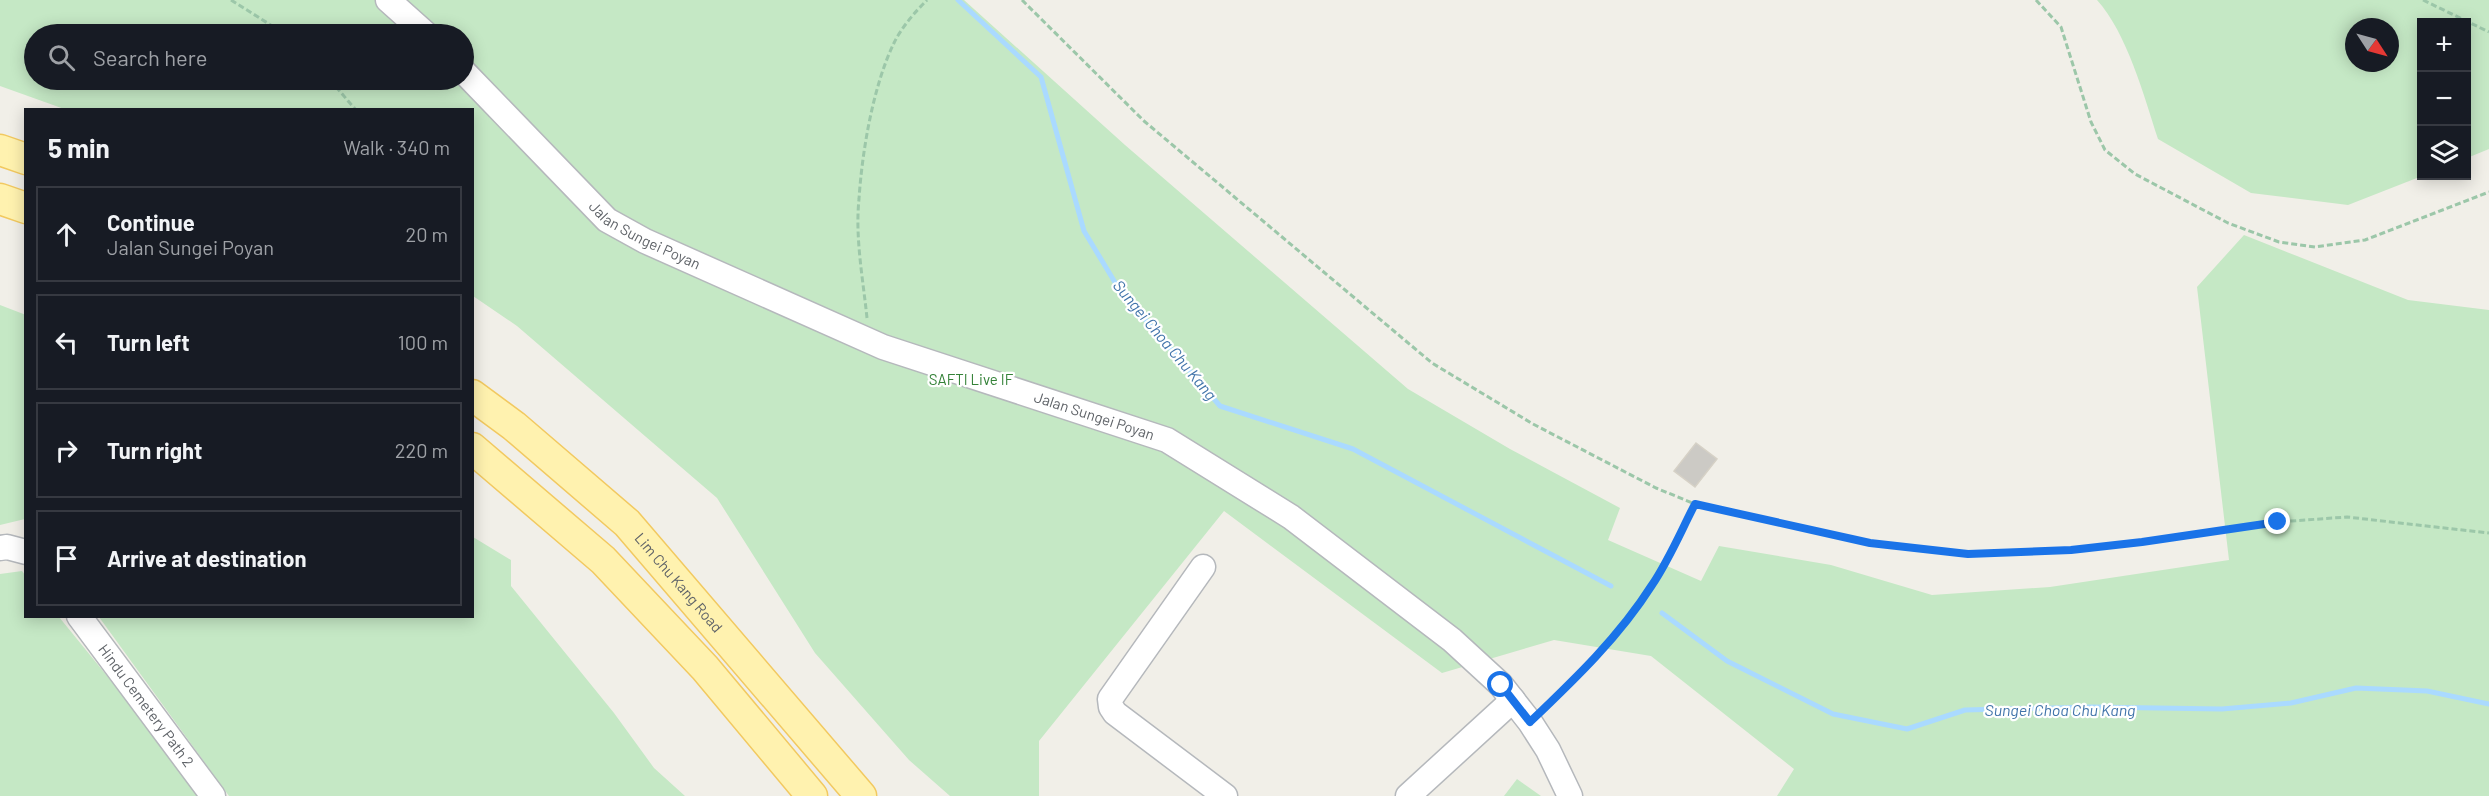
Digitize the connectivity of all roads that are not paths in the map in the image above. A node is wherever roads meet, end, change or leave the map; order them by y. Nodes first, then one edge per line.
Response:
1 (388, 0) edge
2 (415, 24) edge
3 (474, 82) edge
4 (0, 150) edge
5 (24, 158) edge
6 (0, 199) edge
7 (24, 207) edge
8 (474, 396) edge
9 (474, 450) edge
10 (0, 548) edge
11 (24, 551) edge
12 (1203, 567) dead end
13 (80, 618) edge
14 (1513, 700) junction
15 (213, 796) edge
16 (812, 796) edge
17 (861, 796) edge
18 (1225, 796) edge
19 (1408, 796) edge
20 (1570, 796) edge

1 - 2 street
3 - 14 street, Jalan Sungei Poyan
4 - 5 main road
6 - 7 main road
8 - 17 main road, Lim Chu Kang Road
9 - 16 main road
10 - 11 street
12 - 18 street
13 - 15 street, Hindu Cemetery Path 2
14 - 19 street
14 - 20 street, Jalan Sungei Poyan

